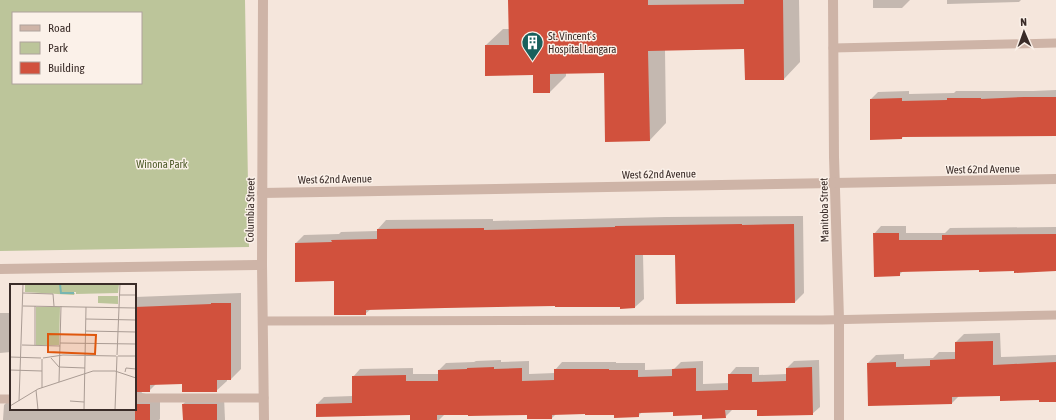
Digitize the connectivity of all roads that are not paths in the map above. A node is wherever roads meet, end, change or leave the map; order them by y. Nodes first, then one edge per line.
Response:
1 (263, 0) edge
2 (833, 0) edge
3 (1056, 43) edge
4 (833, 48) junction
5 (1056, 179) edge
6 (835, 183) junction
7 (262, 193) junction
8 (262, 265) junction
9 (0, 269) edge
10 (1056, 315) edge
11 (839, 319) junction
12 (263, 321) junction
13 (136, 398) edge
14 (264, 398) junction
15 (264, 420) edge
16 (840, 420) edge

1 - 7 street, Columbia Street
2 - 4 street, Manitoba Street
3 - 4 lane
4 - 6 street, Manitoba Street
5 - 6 street, West 62nd Avenue
6 - 7 street, West 62nd Avenue
6 - 11 street, Manitoba Street
7 - 8 street, Columbia Street
8 - 9 street
8 - 12 street, Columbia Street
10 - 11 lane
11 - 12 lane
11 - 16 street, Manitoba Street
12 - 14 street, Columbia Street
13 - 14 lane
14 - 15 street, Columbia Street

